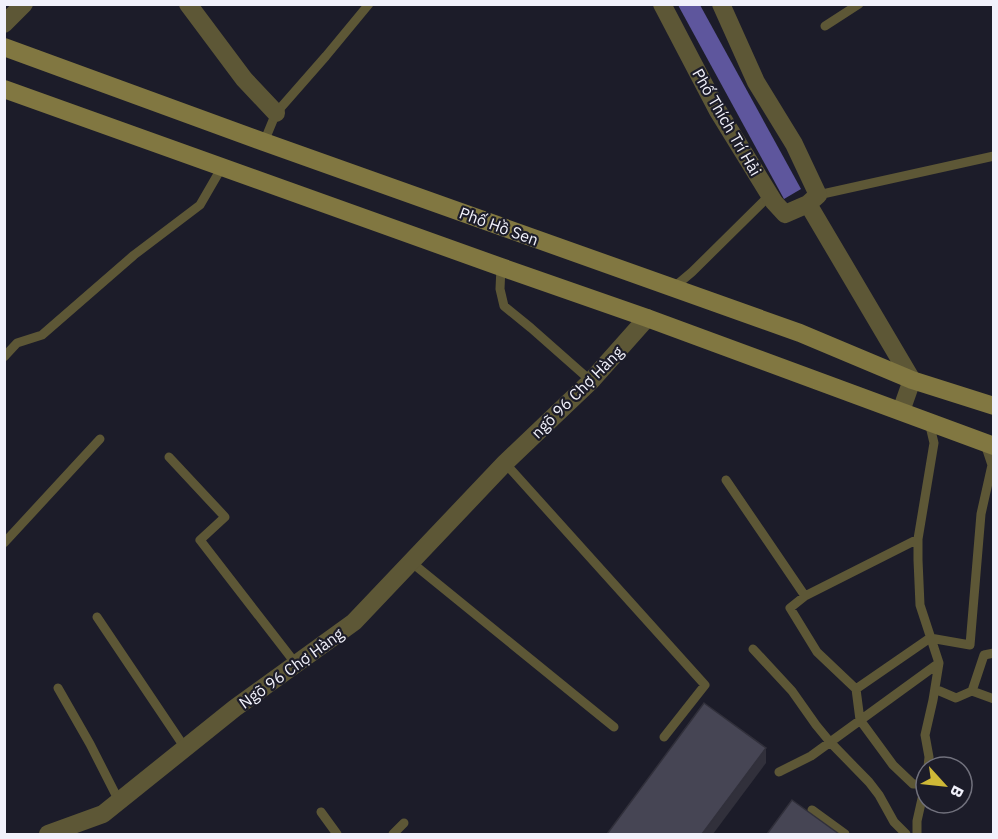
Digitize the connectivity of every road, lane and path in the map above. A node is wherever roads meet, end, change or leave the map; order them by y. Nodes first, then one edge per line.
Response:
1 (24, 4) edge
2 (188, 4) edge
3 (369, 4) edge
4 (662, 4) edge
5 (721, 4) edge
6 (858, 4) edge
7 (4, 24) edge
8 (825, 26) dead end
9 (4, 47) edge
10 (4, 89) edge
11 (276, 113) junction
12 (264, 142) junction
13 (993, 156) edge
14 (222, 167) junction
15 (769, 196) junction
16 (813, 200) junction
17 (501, 267) junction
18 (673, 288) junction
19 (648, 318) junction
20 (4, 357) edge
21 (912, 380) junction
22 (591, 381) junction
23 (993, 406) edge
24 (901, 411) junction
25 (929, 422) junction
26 (100, 439) dead end
27 (989, 444) edge
28 (169, 457) dead end
29 (505, 463) junction
30 (726, 480) dead end
31 (918, 539) junction
32 (4, 543) edge
33 (411, 562) junction
34 (805, 596) junction
35 (97, 617) dead end
36 (930, 638) junction
37 (753, 650) dead end
38 (993, 653) edge
39 (939, 663) junction
40 (296, 664) junction
41 (58, 688) dead end
42 (856, 689) junction
43 (935, 689) junction
44 (972, 692) junction
45 (993, 699) edge
46 (860, 720) junction
47 (614, 728) dead end
48 (664, 737) dead end
49 (830, 742) junction
50 (185, 748) junction
51 (929, 755) edge
52 (779, 772) dead end
53 (914, 784) edge
54 (118, 801) junction
55 (812, 810) dead end
56 (321, 812) dead end
57 (918, 815) edge
58 (405, 823) dead end
59 (920, 833) edge
60 (48, 834) edge
61 (337, 834) edge
62 (393, 834) edge
63 (845, 834) edge
64 (906, 834) edge

1 - 7 street
2 - 11 street
3 - 11 lane
4 - 15 street, Phố Thích Trí Hải
5 - 16 street
6 - 8 lane
9 - 12 main road, Phố Hồ Sen
10 - 14 main road
11 - 12 lane
12 - 18 main road, Phố Hồ Sen
13 - 16 lane
14 - 17 main road
14 - 20 lane
15 - 16 street, Phố Thích Trí Hải
15 - 18 lane
16 - 21 street
17 - 19 main road
17 - 22 lane
18 - 21 main road, Phố Hồ Sen
19 - 22 street, ngõ 96 Chợ Hàng
19 - 24 main road
21 - 23 main road, Phố Hồ Sen
21 - 24 street
22 - 29 street, ngõ 96 Chợ Hàng
24 - 25 main road
25 - 27 main road
25 - 31 lane
26 - 32 lane
27 - 36 lane
28 - 40 lane
29 - 33 street, Ngõ 96 Chợ Hàng
29 - 48 lane
30 - 34 lane
31 - 34 lane
31 - 36 lane
33 - 40 street, Ngõ 96 Chợ Hàng
33 - 47 lane
34 - 42 lane
35 - 50 lane
36 - 39 lane
36 - 42 lane
37 - 49 lane
38 - 44 lane
39 - 43 lane
39 - 46 lane
40 - 50 street, Ngõ 96 Chợ Hàng
41 - 54 lane
42 - 46 lane
43 - 44 lane
43 - 51 lane
44 - 45 lane
46 - 49 lane
46 - 53 lane
49 - 52 lane
49 - 64 lane
50 - 54 street, Ngõ 96 Chợ Hàng
54 - 60 street, Ngõ 96 Chợ Hàng
55 - 63 lane
56 - 61 lane
57 - 59 lane
58 - 62 lane

